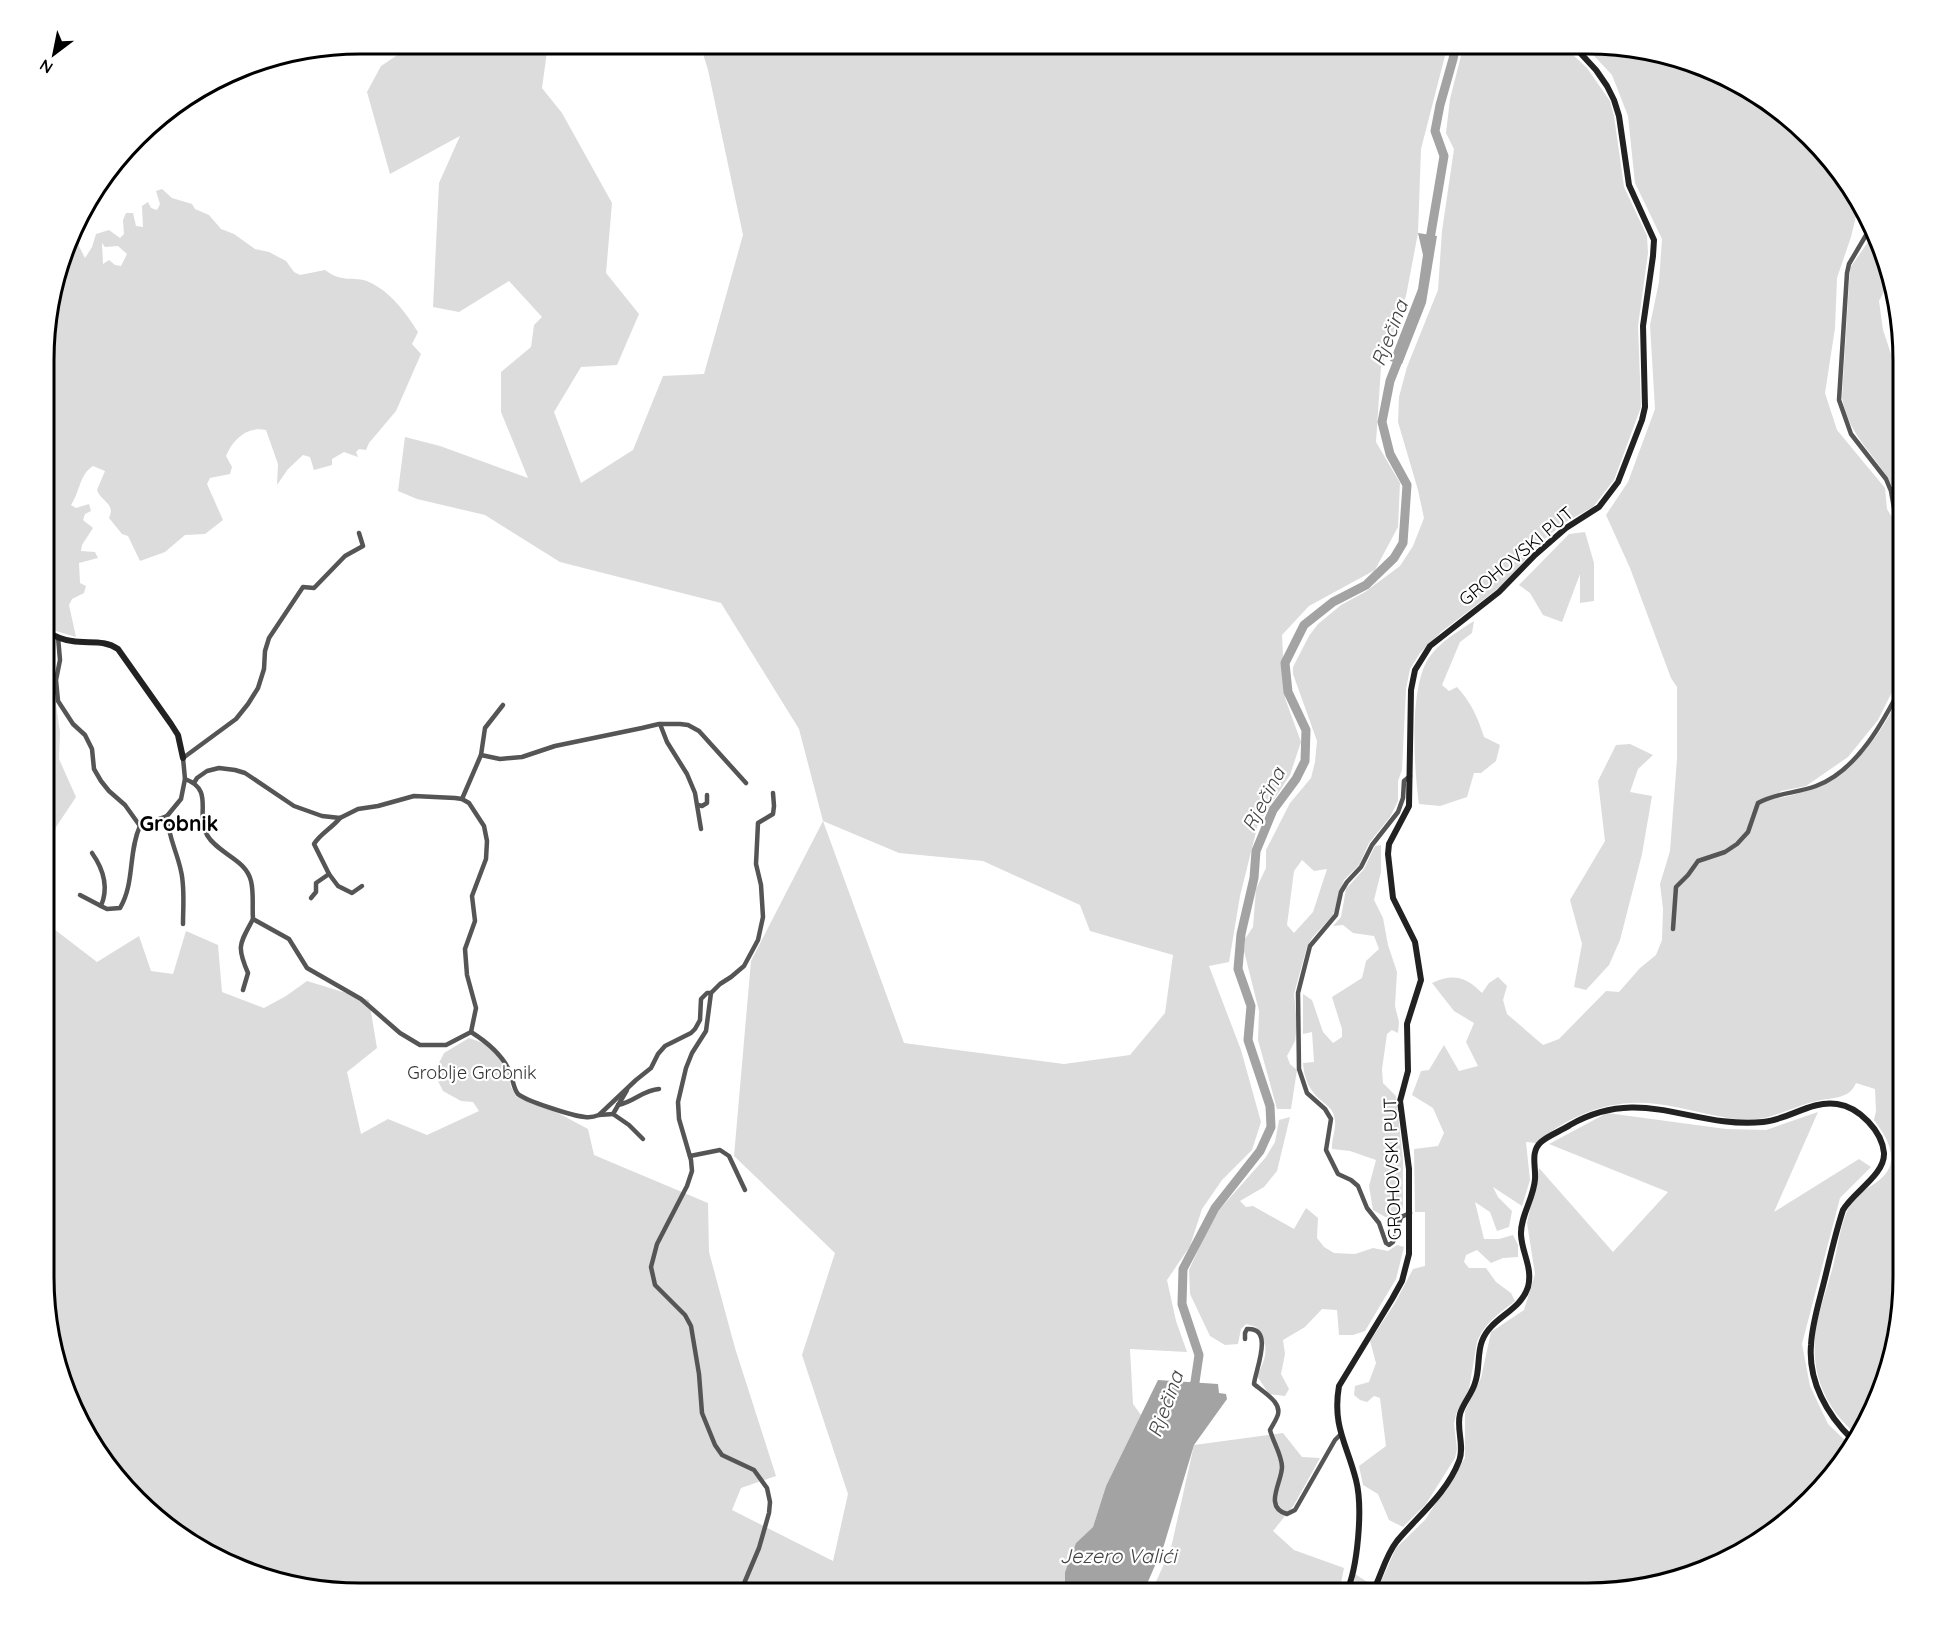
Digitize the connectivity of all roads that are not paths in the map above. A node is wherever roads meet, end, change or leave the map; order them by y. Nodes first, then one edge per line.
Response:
1 (1581, 54) edge
2 (1866, 235) edge
3 (1893, 503) edge
4 (359, 533) dead end
5 (54, 636) edge
6 (57, 638) junction
7 (1893, 701) edge
8 (503, 705) dead end
9 (660, 724) junction
10 (481, 755) junction
11 (183, 758) junction
12 (1410, 776) junction
13 (185, 779) junction
14 (194, 783) junction
15 (746, 783) dead end
16 (773, 793) dead end
17 (707, 795) dead end
18 (462, 799) junction
19 (698, 805) junction
20 (166, 816) junction
21 (340, 818) junction
22 (140, 826) junction
23 (701, 829) dead end
24 (92, 853) dead end
25 (329, 874) junction
26 (362, 886) dead end
27 (80, 895) dead end
28 (311, 898) dead end
29 (101, 906) junction
30 (253, 919) junction
31 (183, 924) dead end
32 (1673, 929) dead end
33 (243, 990) dead end
34 (711, 993) junction
35 (471, 1032) junction
36 (628, 1088) junction
37 (659, 1089) dead end
38 (618, 1105) junction
39 (613, 1114) junction
40 (599, 1115) junction
41 (643, 1139) dead end
42 (690, 1156) junction
43 (745, 1190) dead end
44 (1410, 1213) junction
45 (1245, 1339) dead end
46 (1340, 1435) junction
47 (1849, 1435) edge
48 (744, 1583) edge
49 (1348, 1583) edge
50 (1377, 1583) edge

1 - 12 main road, GROHOVSKI PUT
2 - 3 street
4 - 11 street
5 - 6 main road
6 - 11 main road
6 - 22 street
7 - 32 street
8 - 10 street
9 - 10 street
9 - 15 street
9 - 19 street
10 - 18 street
11 - 13 street
12 - 44 main road, GROHOVSKI PUT
12 - 44 street
13 - 14 street
13 - 20 street
14 - 21 street
14 - 30 street
16 - 34 street
17 - 19 street
18 - 21 street
18 - 35 street
19 - 23 street
20 - 22 street
20 - 31 street
21 - 25 street
22 - 29 street
24 - 29 street
25 - 26 street
25 - 28 street
27 - 29 street
30 - 33 street
30 - 35 street
34 - 36 street
34 - 42 street
35 - 40 street
36 - 38 street
36 - 40 street
37 - 38 street
38 - 39 street
39 - 40 street
39 - 41 street
42 - 43 street
42 - 48 street
44 - 46 main road, GROHOVSKI PUT
45 - 46 street
46 - 49 main road, GROHOVSKI PUT
47 - 50 main road

